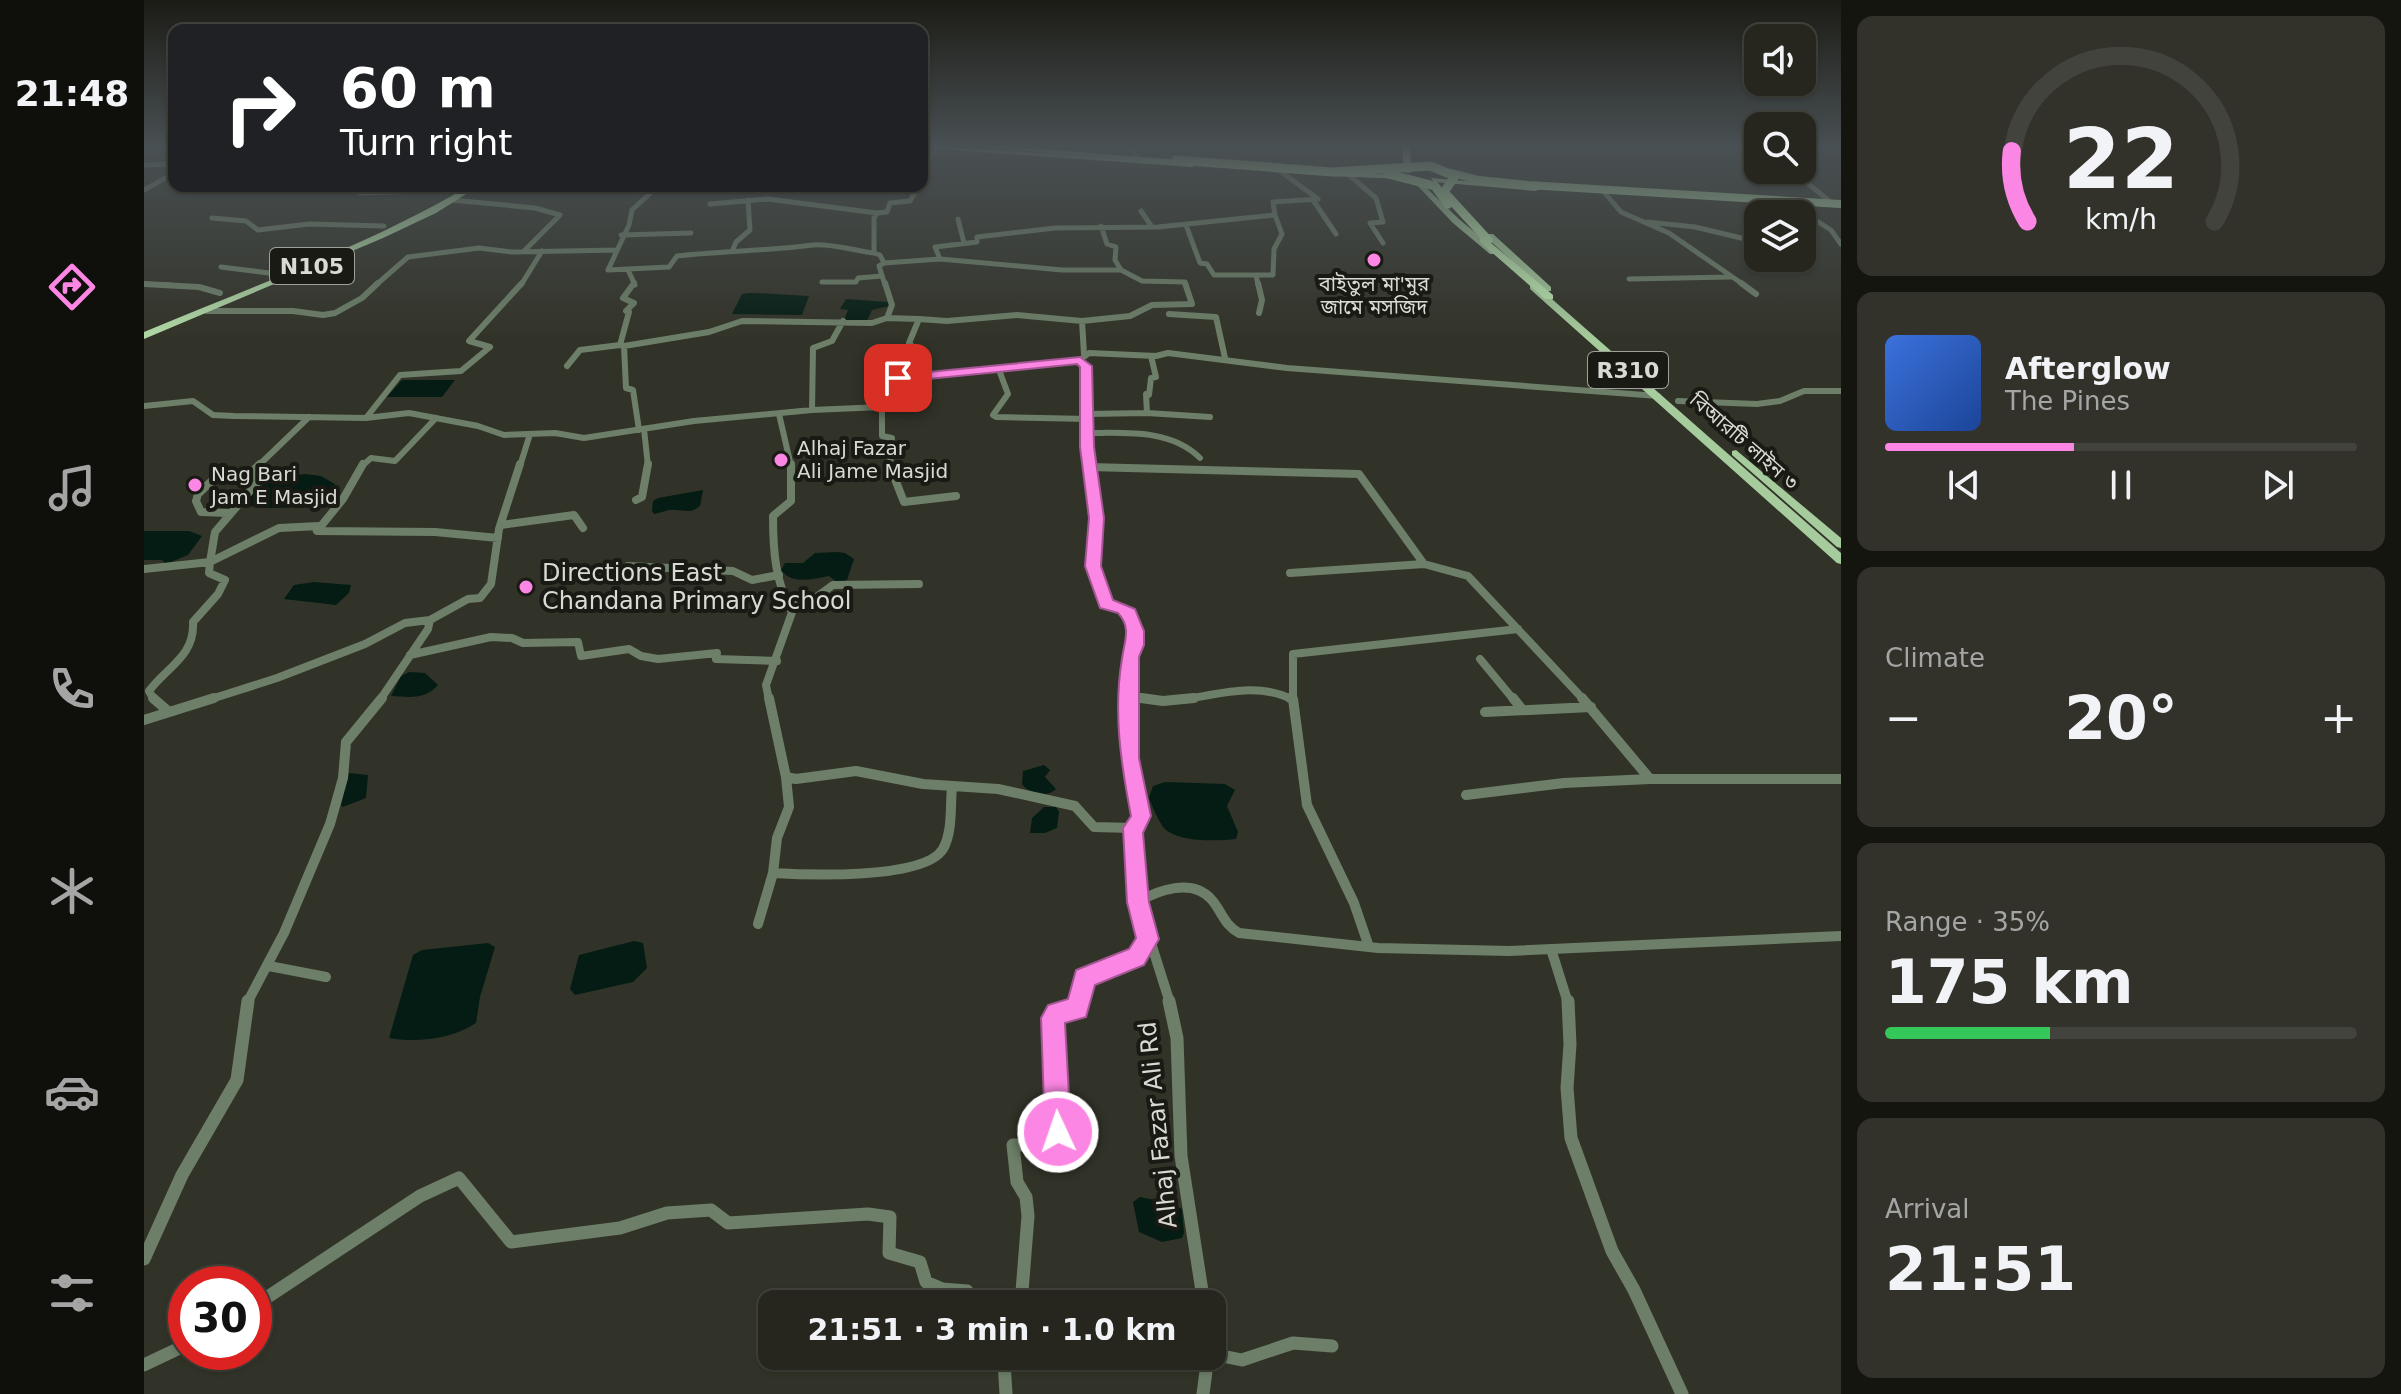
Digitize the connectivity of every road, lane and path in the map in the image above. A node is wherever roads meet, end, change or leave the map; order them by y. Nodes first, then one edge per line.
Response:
1 (417, 210) edge
2 (424, 210) edge
3 (543, 210) edge
4 (632, 210) edge
5 (749, 210) edge
6 (837, 210) edge
7 (888, 210) edge
8 (1274, 210) edge
9 (1320, 210) edge
10 (1377, 210) edge
11 (1445, 210) edge
12 (1454, 210) edge
13 (1459, 210) edge
14 (1463, 210) edge
15 (1619, 210) edge
16 (1141, 211) dead end
17 (877, 213) junction
18 (1275, 215) junction
19 (212, 218) dead end
20 (958, 219) dead end
21 (1816, 220) edge
22 (1641, 221) junction
23 (1186, 225) junction
24 (384, 226) junction
25 (1101, 226) junction
26 (1152, 227) junction
27 (691, 233) dead end
28 (1336, 234) dead end
29 (621, 235) junction
30 (1744, 239) edge
31 (1486, 240) junction
32 (964, 243) junction
33 (1383, 243) dead end
34 (1841, 244) edge
35 (733, 249) junction
36 (617, 250) junction
37 (524, 251) junction
38 (542, 251) junction
39 (874, 253) junction
40 (940, 259) junction
41 (884, 263) junction
42 (221, 267) dead end
43 (628, 270) junction
44 (1121, 270) junction
45 (269, 273) junction
46 (1256, 275) junction
47 (882, 276) junction
48 (1730, 277) junction
49 (1629, 279) dead end
50 (822, 282) dead end
51 (144, 284) edge
52 (220, 293) junction
53 (1756, 294) dead end
54 (1552, 297) junction
55 (207, 311) junction
56 (1259, 313) dead end
57 (1169, 314) dead end
58 (887, 318) junction
59 (919, 319) junction
60 (843, 321) junction
61 (1082, 321) junction
62 (144, 325) edge
63 (144, 336) edge
64 (622, 345) junction
65 (1151, 356) junction
66 (1082, 357) junction
67 (1225, 358) junction
68 (567, 366) dead end
69 (999, 370) junction
70 (918, 377) junction
71 (1841, 391) edge
72 (1658, 396) junction
73 (1678, 401) junction
74 (144, 406) edge
75 (882, 407) junction
76 (812, 410) junction
77 (1147, 413) junction
78 (779, 414) junction
79 (309, 417) junction
80 (1088, 417) junction
81 (1210, 417) dead end
82 (366, 418) junction
83 (436, 418) junction
84 (642, 429) junction
85 (1088, 433) junction
86 (530, 434) junction
87 (1200, 458) dead end
88 (1089, 467) junction
89 (247, 476) junction
90 (956, 496) dead end
91 (636, 500) dead end
92 (228, 513) junction
93 (501, 525) junction
94 (319, 526) junction
95 (583, 528) dead end
96 (498, 538) junction
97 (1841, 544) edge
98 (1841, 551) edge
99 (1841, 560) edge
100 (210, 562) junction
101 (1424, 564) junction
102 (628, 566) dead end
103 (144, 569) edge
104 (1290, 573) dead end
105 (779, 575) junction
106 (919, 584) dead end
107 (792, 612) junction
108 (430, 620) junction
109 (1518, 629) junction
110 (410, 655) junction
111 (1480, 659) dead end
112 (777, 661) junction
113 (1130, 695) junction
114 (1293, 699) junction
115 (1591, 707) junction
116 (1521, 708) junction
117 (169, 712) junction
118 (1485, 712) dead end
119 (144, 720) edge
120 (786, 777) junction
121 (1650, 779) junction
122 (1841, 779) edge
123 (952, 787) junction
124 (1466, 795) dead end
125 (1133, 828) junction
126 (773, 873) junction
127 (1138, 902) junction
128 (758, 924) dead end
129 (1841, 936) edge
130 (1148, 939) junction
131 (1369, 947) junction
132 (1551, 949) junction
133 (269, 966) junction
134 (326, 977) dead end
135 (144, 1259) edge
136 (954, 1290) edge
137 (1022, 1290) edge
138 (1202, 1290) edge
139 (272, 1294) edge
140 (1332, 1346) dead end
141 (168, 1354) edge
142 (1226, 1358) edge
143 (144, 1365) edge
144 (1009, 1370) edge
145 (1207, 1370) edge
146 (1006, 1394) edge
147 (1203, 1394) edge
148 (1682, 1394) edge

1 - 24 highway, N105
2 - 55 highway, N105
3 - 37 street
4 - 29 street
5 - 35 street
6 - 17 street
7 - 17 street
8 - 18 street
9 - 28 street
10 - 33 street
11 - 72 main road, R310
12 - 31 highway, বিআরটি লাইন ৩, bridge
13 - 31 highway, বিআরটি লাইন ৩, bridge
14 - 54 main road, R310
15 - 22 street
16 - 26 street
17 - 39 street
18 - 23 street
18 - 46 street
19 - 24 street
20 - 32 street
21 - 34 street
22 - 30 street
22 - 48 street
23 - 26 street
23 - 46 street
24 - 45 highway, N105
25 - 26 street
25 - 32 street
25 - 44 street
27 - 29 street
29 - 36 street
31 - 54 highway, বিআরটি লাইন ৩
32 - 40 street
35 - 39 street
35 - 43 street
36 - 38 street
36 - 43 street
37 - 38 street
37 - 55 street
38 - 82 street
39 - 41 street
40 - 41 street
40 - 44 street
41 - 47 street
42 - 45 street
43 - 64 street
44 - 61 street
45 - 52 highway, N105
46 - 56 street
47 - 50 street
47 - 58 street
48 - 49 street
48 - 53 street
51 - 52 street
52 - 62 highway, N105
54 - 73 main road, R310
54 - 98 main road, বিআরটি লাইন ৩
55 - 63 highway, N105
57 - 67 street
58 - 59 street
58 - 60 street
59 - 61 street
59 - 70 street
60 - 64 street
60 - 76 street
61 - 66 street
64 - 68 street
64 - 84 street
65 - 66 street
65 - 67 street
65 - 77 street
66 - 69 street
66 - 80 street
67 - 72 street
69 - 70 street
69 - 80 street
70 - 75 street
71 - 73 street
72 - 99 main road, R310
73 - 97 main road, R310
74 - 79 street
75 - 76 street
75 - 90 street
76 - 78 street
77 - 80 street
77 - 81 street
78 - 84 street
78 - 105 street
79 - 82 street
79 - 89 street
80 - 85 street
82 - 83 street
83 - 86 street
83 - 94 street
84 - 86 street
84 - 91 street
85 - 87 street
85 - 88 street
86 - 93 street
88 - 101 street
88 - 113 street, Alhaj Fazar Ali Rd
89 - 92 street
89 - 92 street
92 - 100 street
93 - 95 street
93 - 96 street
94 - 96 street
94 - 100 street
96 - 108 street
100 - 103 street
100 - 117 street
101 - 104 street
101 - 109 street
102 - 105 street
105 - 107 street
106 - 107 street
107 - 112 street
108 - 110 street
108 - 117 street
109 - 114 street
109 - 115 street
110 - 112 street
110 - 133 street
111 - 116 street
112 - 120 street
113 - 114 street
113 - 125 street, Alhaj Fazar Ali Rd
114 - 131 street
115 - 116 street
115 - 121 street
116 - 118 street
117 - 119 street
120 - 123 street
120 - 126 street
121 - 122 street
121 - 124 street
123 - 125 street
123 - 126 street
125 - 127 street, Alhaj Fazar Ali Rd
126 - 128 street
127 - 130 street, Alhaj Fazar Ali Rd
127 - 131 street
129 - 132 street
130 - 137 street
130 - 138 street, Alhaj Fazar Ali Rd
131 - 132 street
132 - 148 street
133 - 134 street
133 - 135 street
136 - 139 street
140 - 142 street
141 - 143 street
144 - 146 street
145 - 147 street

